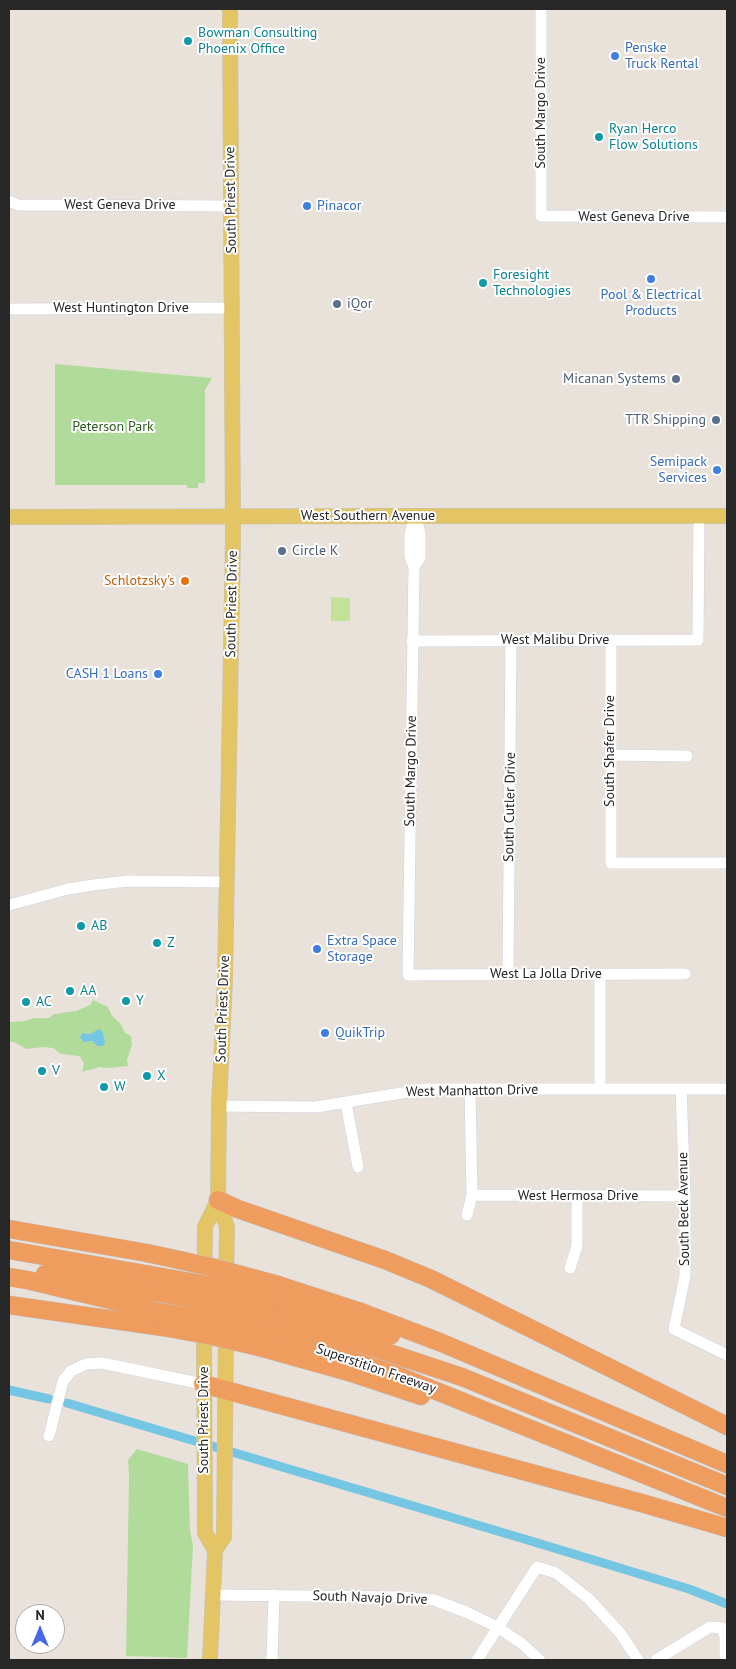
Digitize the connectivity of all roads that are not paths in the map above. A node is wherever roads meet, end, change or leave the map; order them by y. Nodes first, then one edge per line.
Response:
1 (230, 9) edge
2 (541, 9) edge
3 (9, 201) edge
4 (231, 206) junction
5 (541, 216) joint
6 (727, 217) edge
7 (232, 308) junction
8 (9, 309) edge
9 (233, 516) junction
10 (415, 516) junction
11 (727, 516) edge
12 (9, 517) edge
13 (699, 517) junction
14 (412, 640) junction
15 (511, 640) junction
16 (611, 640) junction
17 (611, 755) junction
18 (687, 756) dead end
19 (727, 863) edge
20 (226, 882) junction
21 (9, 905) edge
22 (508, 974) junction
23 (600, 974) junction
24 (685, 974) dead end
25 (408, 975) joint
26 (470, 1089) junction
27 (600, 1089) junction
28 (681, 1089) junction
29 (727, 1089) edge
30 (346, 1103) junction
31 (219, 1106) junction
32 (358, 1167) dead end
33 (472, 1195) junction
34 (577, 1195) junction
35 (685, 1196) junction
36 (218, 1200) junction
37 (467, 1215) dead end
38 (9, 1224) edge
39 (9, 1229) edge
40 (65, 1239) junction
41 (9, 1250) edge
42 (9, 1267) edge
43 (570, 1268) dead end
44 (9, 1277) edge
45 (9, 1286) edge
46 (276, 1293) junction
47 (9, 1305) edge
48 (161, 1319) junction
49 (267, 1334) junction
50 (727, 1355) edge
51 (203, 1384) junction
52 (225, 1390) junction
53 (727, 1426) edge
54 (49, 1436) dead end
55 (204, 1455) junction
56 (225, 1461) junction
57 (727, 1464) edge
58 (727, 1486) edge
59 (727, 1508) edge
60 (727, 1528) edge
61 (215, 1550) junction
62 (212, 1595) junction
63 (274, 1595) junction
64 (497, 1627) junction
65 (725, 1658) dead end
66 (210, 1660) edge
67 (272, 1660) edge
68 (477, 1660) edge
69 (540, 1660) edge
70 (638, 1660) edge
71 (656, 1660) edge

1 - 4 main road, South Priest Drive
2 - 5 street, South Margo Drive
3 - 4 street, West Geneva Drive
4 - 7 main road, South Priest Drive
5 - 6 street, West Geneva Drive
7 - 8 street, West Huntington Drive
7 - 9 main road, South Priest Drive
9 - 10 main road, West Southern Avenue
9 - 12 main road, West Southern Avenue
9 - 20 main road, South Priest Drive
10 - 13 main road, West Southern Avenue
10 - 14 street, South Margo Drive
11 - 13 main road, West Southern Avenue
13 - 16 street, West Malibu Drive
14 - 15 street, West Malibu Drive
14 - 25 street, South Margo Drive
15 - 16 street, West Malibu Drive
15 - 22 street, South Cutler Drive
16 - 17 street, South Shafer Drive
17 - 18 street
17 - 19 street, South Shafer Drive
20 - 21 street
20 - 31 main road, South Priest Drive
22 - 23 street, West La Jolla Drive
22 - 25 street, West La Jolla Drive
23 - 24 street, West La Jolla Drive
23 - 27 street
26 - 27 street, West Manhatton Drive
26 - 30 street, West Manhatton Drive
26 - 33 street
27 - 28 street, West Manhatton Drive
28 - 29 street, West Manhatton Drive
28 - 35 street, South Beck Avenue
30 - 31 street, West Manhatton Drive
30 - 32 street
31 - 36 main road, South Priest Drive
33 - 34 street, West Hermosa Drive
33 - 37 street
34 - 35 street, West Hermosa Drive
34 - 43 street
35 - 50 street, South Beck Avenue
36 - 51 main road, South Priest Drive
36 - 52 main road, South Priest Drive
36 - 53 highway
38 - 40 highway
39 - 40 highway
40 - 46 highway, bridge
41 - 46 highway, bridge
42 - 49 highway, bridge
44 - 48 highway
45 - 48 highway, Superstition Freeway
46 - 57 highway
47 - 48 highway
48 - 49 highway, Superstition Freeway, bridge
49 - 58 highway
49 - 59 highway, Superstition Freeway
51 - 52 highway
51 - 54 street
51 - 55 main road, South Priest Drive
52 - 56 main road, South Priest Drive
52 - 60 highway
55 - 56 street
55 - 61 main road, South Priest Drive
56 - 61 main road, South Priest Drive
61 - 62 main road, South Priest Drive
62 - 63 street, South Navajo Drive
62 - 66 main road, South Priest Drive
63 - 64 street, South Navajo Drive
63 - 67 street
64 - 68 street
64 - 69 street, South Navajo Drive
64 - 70 street
65 - 71 street

